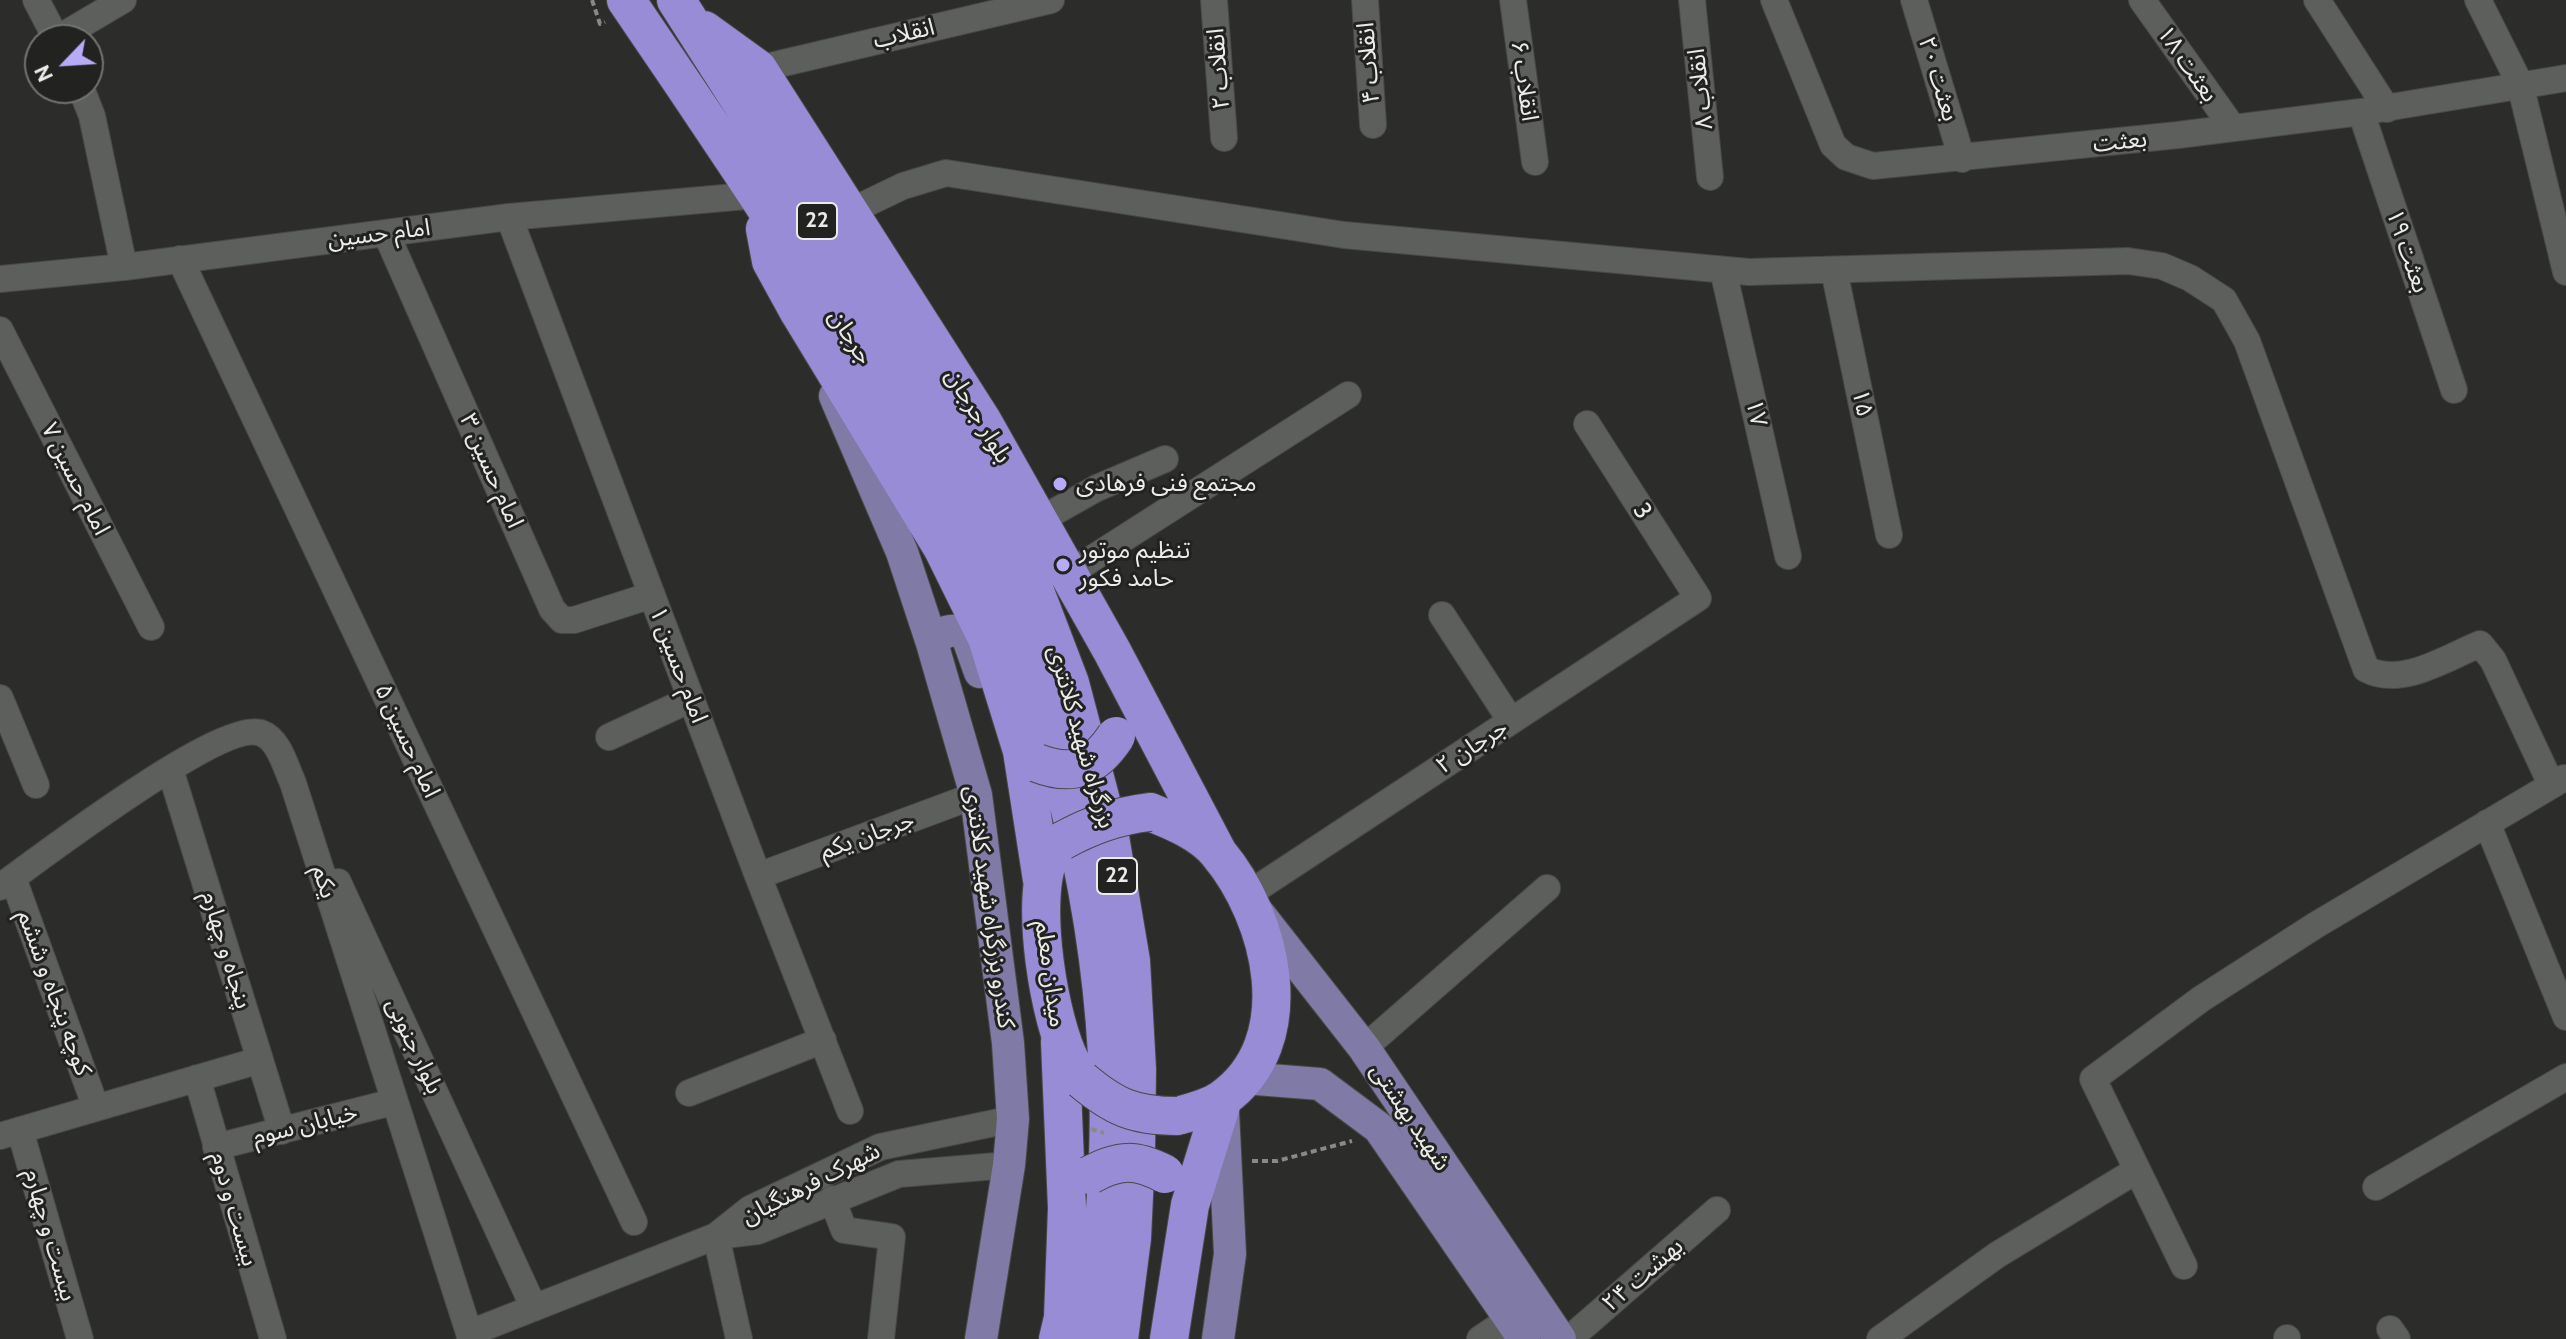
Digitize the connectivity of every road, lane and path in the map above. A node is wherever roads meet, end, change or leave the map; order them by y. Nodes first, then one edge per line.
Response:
1 (36, 0) edge
2 (123, 0) edge
3 (592, 0) edge
4 (1051, 0) edge
5 (1214, 0) edge
6 (1365, 0) edge
7 (1513, 0) edge
8 (1692, 0) edge
9 (1774, 0) edge
10 (1914, 0) edge
11 (2142, 0) edge
12 (2317, 0) edge
13 (2478, 0) edge
14 (682, 10) edge
15 (613, 12) edge
16 (49, 24) edge
17 (82, 24) edge
18 (758, 69) junction
19 (2566, 78) edge
20 (2520, 84) junction
21 (87, 104) edge
22 (2374, 110) junction
23 (1373, 125) dead end
24 (2233, 128) junction
25 (1224, 138) dead end
26 (1962, 159) junction
27 (1535, 162) dead end
28 (1710, 177) dead end
29 (758, 195) junction
30 (849, 212) junction
31 (509, 217) junction
32 (386, 233) junction
33 (180, 259) junction
34 (124, 267) junction
35 (1723, 270) junction
36 (1834, 270) junction
37 (2566, 272) edge
38 (0, 279) edge
39 (799, 312) junction
40 (0, 330) edge
41 (2454, 390) dead end
42 (1348, 395) dead end
43 (1587, 424) dead end
44 (958, 442) joint
45 (1165, 459) dead end
46 (1040, 520) junction
47 (1889, 535) dead end
48 (1788, 556) dead end
49 (1068, 574) junction
50 (652, 595) junction
51 (1698, 598) joint
52 (1442, 615) dead end
53 (151, 627) dead end
54 (932, 643) junction
55 (1112, 651) junction
56 (1037, 694) joint
57 (0, 698) edge
58 (691, 699) junction
59 (1511, 721) junction
60 (609, 737) dead end
61 (1030, 757) junction
62 (170, 769) junction
63 (2558, 780) edge
64 (293, 783) junction
65 (36, 785) dead end
66 (976, 795) junction
67 (2487, 823) junction
68 (1217, 851) junction
69 (1048, 861) junction
70 (758, 876) junction
71 (7, 882) edge
72 (1547, 888) dead end
73 (1248, 899) junction
74 (2566, 1017) edge
75 (823, 1040) junction
76 (1060, 1042) junction
77 (1364, 1048) junction
78 (260, 1060) junction
79 (2566, 1077) edge
80 (197, 1078) junction
81 (1233, 1088) junction
82 (689, 1093) dead end
83 (393, 1102) junction
84 (96, 1108) junction
85 (850, 1111) dead end
86 (1013, 1119) junction
87 (1379, 1128) junction
88 (282, 1131) junction
89 (10, 1133) edge
90 (216, 1147) junction
91 (1226, 1161) junction
92 (1009, 1165) junction
93 (2137, 1170) junction
94 (2376, 1187) dead end
95 (832, 1199) junction
96 (1190, 1205) junction
97 (1067, 1208) junction
98 (1717, 1210) dead end
99 (634, 1222) dead end
100 (716, 1236) junction
101 (2184, 1266) dead end
102 (534, 1308) junction
103 (1517, 1329) edge
104 (470, 1336) edge
105 (80, 1339) edge
106 (273, 1339) edge
107 (739, 1339) edge
108 (881, 1339) edge
109 (981, 1339) edge
110 (1058, 1339) edge
111 (1090, 1339) edge
112 (1119, 1339) edge
113 (1169, 1339) edge
114 (1218, 1339) edge
115 (1480, 1339) edge
116 (1560, 1339) edge
117 (1569, 1339) edge
118 (1880, 1339) edge

1 - 16 street
2 - 17 street
3 - 15 path
4 - 18 street, انقلاب
5 - 25 street, ۲ انقلاب
6 - 23 street, ۴ انقلاب
7 - 27 street, ۶ انقلاب
8 - 28 street, ۸ انقلاب
9 - 26 street, بعثت
10 - 26 street, ۲۰ بعثت
11 - 24 street, ۱۸ بعثت
12 - 22 street, بعثت ۱۹
13 - 20 street
14 - 18 highway, بلوار جرجان
14 - 44 highway, جرجان / 22
15 - 29 highway, جرجان / 22
18 - 30 highway, بلوار جرجان
19 - 20 street, بعثت
20 - 22 street, بعثت
20 - 37 street
21 - 34 street
22 - 24 street, بعثت
22 - 41 street, بعثت ۱۹
24 - 26 street, بعثت
29 - 31 street, امام حسین
29 - 39 highway
29 - 56 highway, جرجان / 22
30 - 35 street
30 - 46 highway, بلوار جرجان
31 - 32 street, امام حسین
31 - 50 street, امام حسین ۱
32 - 33 street, امام حسین
32 - 50 street, امام حسین ۳
33 - 34 street, امام حسین
33 - 99 street, امام حسین ۵
34 - 38 street, امام حسین
35 - 36 street
35 - 48 street, ۱۷
36 - 47 street, ۱۵
36 - 63 street
39 - 54 main road, کندرو بزرگراه شهید کلانتری
39 - 61 highway
40 - 53 street, امام حسین ۷
42 - 49 street
43 - 51 street, 3
44 - 112 highway, بزرگراه شهید کلانتری / 22
45 - 46 street
46 - 49 highway, بلوار جرجان
49 - 55 highway, بلوار جرجان
50 - 58 street, امام حسین ۱
51 - 59 street, جرجان ۲
52 - 59 street
54 - 66 main road, کندرو بزرگراه شهید کلانتری
54 - 69 main road
55 - 61 highway, bridge
55 - 68 highway, بلوار جرجان
56 - 111 highway, بزرگراه شهید کلانتری / 22
57 - 65 street
58 - 60 street
58 - 70 street, امام حسین ۱
59 - 73 street, جرجان ۲
61 - 69 highway
62 - 64 street, یکم
62 - 71 street, یکم
62 - 78 street, پنجاه و چهارم
63 - 67 street
64 - 83 street, یکم
64 - 102 street, بلوار جنوبی
66 - 70 street, جرجان یکم
66 - 86 main road, کندرو بزرگراه شهید کلانتری
67 - 74 street
67 - 93 street
68 - 69 highway, bridge
68 - 73 highway
69 - 76 highway, میدان معلم
70 - 75 street, امام حسین ۱
71 - 84 street, کوچه پنجاه و ششم
72 - 77 street
73 - 77 main road, شهید بهشتی
73 - 81 highway
75 - 82 street
75 - 85 street, امام حسین ۱
76 - 81 highway, میدان معلم, bridge
76 - 97 highway
77 - 116 main road, شهید بهشتی
78 - 80 street
78 - 88 street, پنجاه و چهارم
79 - 94 street
80 - 84 street
80 - 90 street, بیست و دوم
81 - 87 main road, شهید بهشتی
81 - 91 main road
81 - 96 highway
83 - 88 street, خیابان سوم
83 - 104 street, یکم
84 - 89 street
86 - 92 main road, کندرو بزرگراه شهید کلانتری
86 - 100 street, شهرک فرهنگیان
87 - 91 path
87 - 103 main road, شهید بهشتی
88 - 90 street, خیابان سوم
89 - 105 street, بیست و چهارم
90 - 106 street, بیست و دوم
91 - 114 main road
92 - 95 street
92 - 109 main road, کندرو بزرگراه شهید کلانتری
93 - 101 street
93 - 118 street
95 - 100 street
95 - 108 street
96 - 97 highway, bridge
96 - 113 highway
97 - 110 highway
98 - 117 street, بهشت ۲۴
100 - 102 street
100 - 107 street, شهرک فرهنگیان
102 - 104 street
103 - 115 street

